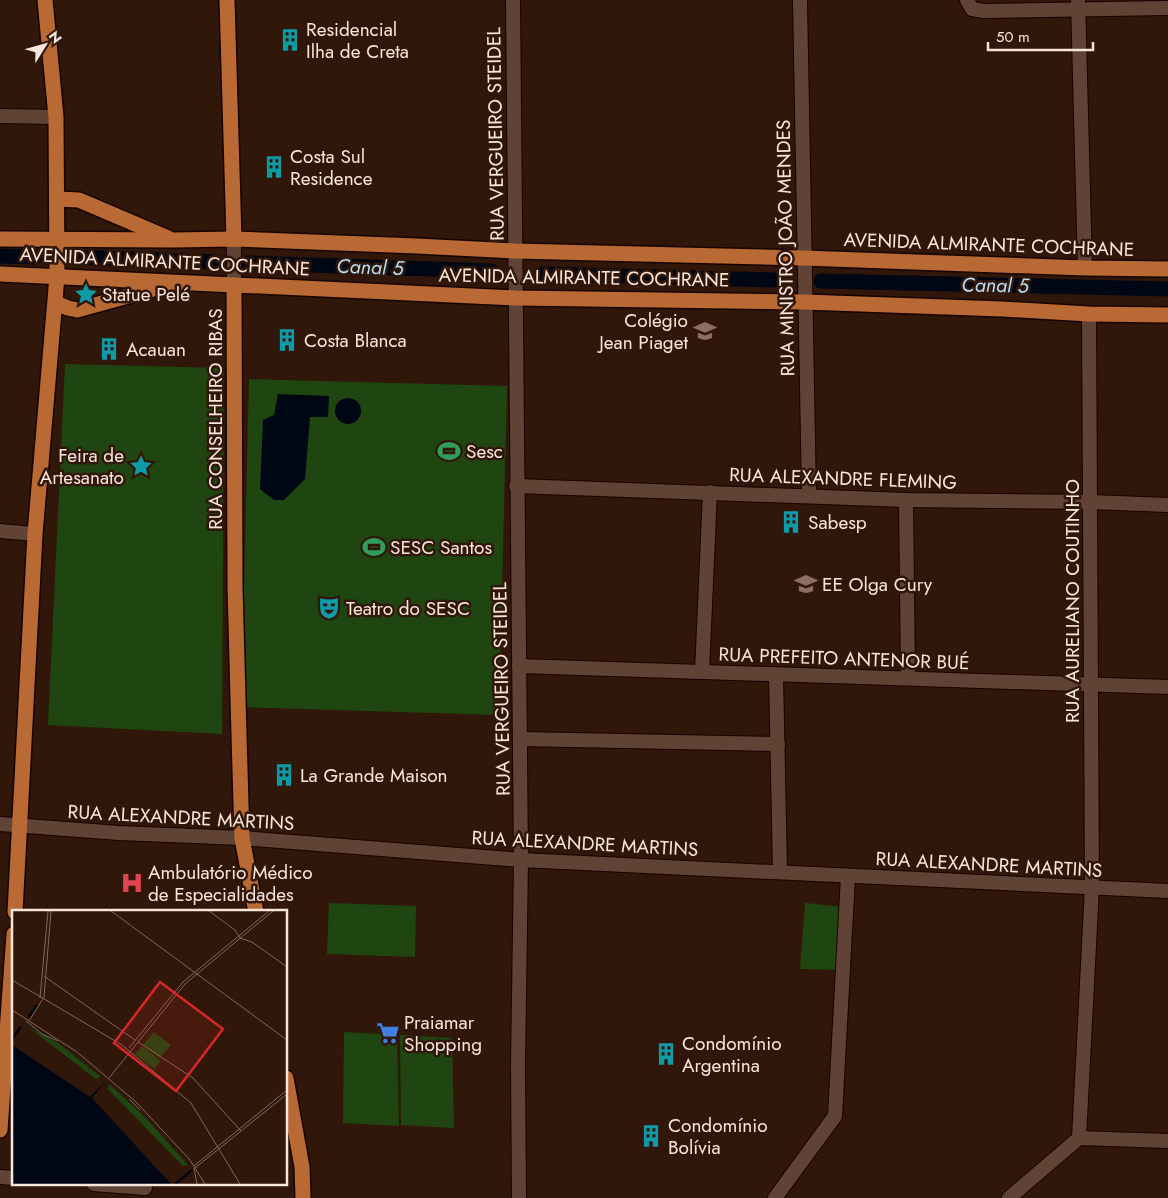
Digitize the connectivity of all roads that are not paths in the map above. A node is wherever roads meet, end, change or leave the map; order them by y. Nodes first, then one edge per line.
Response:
1 (45, 0) edge
2 (227, 0) edge
3 (512, 0) edge
4 (800, 0) edge
5 (967, 0) edge
6 (1078, 5) edge
7 (1168, 8) edge
8 (0, 116) edge
9 (56, 117) junction
10 (57, 199) junction
11 (0, 239) edge
12 (174, 240) junction
13 (234, 242) junction
14 (57, 243) junction
15 (515, 255) junction
16 (804, 262) junction
17 (1085, 268) junction
18 (1168, 269) edge
19 (57, 271) junction
20 (0, 274) edge
21 (176, 282) junction
22 (234, 282) junction
23 (516, 295) junction
24 (804, 298) junction
25 (56, 303) junction
26 (1089, 314) junction
27 (1168, 315) edge
28 (516, 486) junction
29 (710, 492) junction
30 (809, 495) junction
31 (906, 500) junction
32 (1090, 502) junction
33 (1168, 505) edge
34 (0, 531) edge
35 (35, 534) junction
36 (519, 666) junction
37 (702, 672) junction
38 (776, 675) junction
39 (908, 678) junction
40 (1091, 684) junction
41 (1168, 687) edge
42 (520, 739) junction
43 (778, 744) junction
44 (0, 824) edge
45 (19, 825) junction
46 (242, 838) junction
47 (522, 860) junction
48 (780, 872) junction
49 (848, 876) junction
50 (1092, 888) junction
51 (1168, 891) edge
52 (16, 910) edge
53 (256, 910) edge
54 (12, 940) edge
55 (6, 958) edge
56 (288, 1089) edge
57 (0, 1130) edge
58 (1078, 1138) junction
59 (1168, 1141) edge
60 (120, 1186) edge
61 (145, 1188) dead end
62 (302, 1198) edge
63 (519, 1198) edge
64 (775, 1198) edge
65 (1009, 1198) edge

1 - 9 main road
2 - 13 main road, RUA CONSELHEIRO RIBAS
3 - 15 street, RUA VERGUEIRO STEIDEL
4 - 16 street, RUA MINISTRO JOÃO MENDES
5 - 6 street
6 - 7 street
6 - 17 street
8 - 9 street
9 - 10 main road
10 - 12 main road
10 - 14 main road
11 - 14 main road, AVENIDA ALMIRANTE COCHRANE
12 - 13 main road, AVENIDA ALMIRANTE COCHRANE
12 - 14 main road, AVENIDA ALMIRANTE COCHRANE
13 - 15 main road, AVENIDA ALMIRANTE COCHRANE
13 - 22 street, RUA CONSELHEIRO RIBAS
14 - 19 main road
15 - 16 main road, AVENIDA ALMIRANTE COCHRANE
15 - 23 street, RUA VERGUEIRO STEIDEL
16 - 17 main road, AVENIDA ALMIRANTE COCHRANE
16 - 24 street, RUA MINISTRO JOÃO MENDES
17 - 18 main road, AVENIDA ALMIRANTE COCHRANE
19 - 20 main road, AVENIDA ALMIRANTE COCHRANE
19 - 21 main road, AVENIDA ALMIRANTE COCHRANE
19 - 25 main road
21 - 22 main road, AVENIDA ALMIRANTE COCHRANE
21 - 25 main road
22 - 23 main road, AVENIDA ALMIRANTE COCHRANE
22 - 46 main road, RUA CONSELHEIRO RIBAS
23 - 24 main road, AVENIDA ALMIRANTE COCHRANE
23 - 28 street, RUA VERGUEIRO STEIDEL
24 - 26 main road, AVENIDA ALMIRANTE COCHRANE
24 - 30 street, RUA MINISTRO JOÃO MENDES
25 - 35 main road
26 - 27 main road, AVENIDA ALMIRANTE COCHRANE
26 - 32 street, RUA AURELIANO COUTINHO
28 - 29 street, RUA ALEXANDRE FLEMING
28 - 36 street, RUA VERGUEIRO STEIDEL
29 - 30 street, RUA ALEXANDRE FLEMING
29 - 37 street
30 - 31 street, RUA ALEXANDRE FLEMING
31 - 32 street, RUA ALEXANDRE FLEMING
31 - 39 street
32 - 33 street, RUA ALEXANDRE FLEMING
32 - 40 street, RUA AURELIANO COUTINHO
34 - 35 street
35 - 45 main road
36 - 37 street, RUA PREFEITO ANTENOR BUÉ
36 - 42 street, RUA VERGUEIRO STEIDEL
37 - 38 street, RUA PREFEITO ANTENOR BUÉ
38 - 39 street, RUA PREFEITO ANTENOR BUÉ
38 - 43 street
39 - 40 street, RUA PREFEITO ANTENOR BUÉ
40 - 41 street, RUA PREFEITO ANTENOR BUÉ
40 - 50 street, RUA AURELIANO COUTINHO
42 - 43 street
42 - 47 street, RUA VERGUEIRO STEIDEL
43 - 48 street
44 - 45 street, RUA ALEXANDRE MARTINS
45 - 46 street, RUA ALEXANDRE MARTINS
45 - 52 main road
46 - 47 street, RUA ALEXANDRE MARTINS
46 - 53 main road, RUA CONSELHEIRO RIBAS
47 - 48 street, RUA ALEXANDRE MARTINS
47 - 63 street, RUA VERGUEIRO STEIDEL
48 - 49 street, RUA ALEXANDRE MARTINS
49 - 50 street, RUA ALEXANDRE MARTINS
49 - 64 street
50 - 51 street, RUA ALEXANDRE MARTINS
50 - 58 street, RUA AURELIANO COUTINHO
54 - 55 main road
55 - 57 main road
56 - 62 main road
58 - 59 street
58 - 65 street
60 - 61 street

